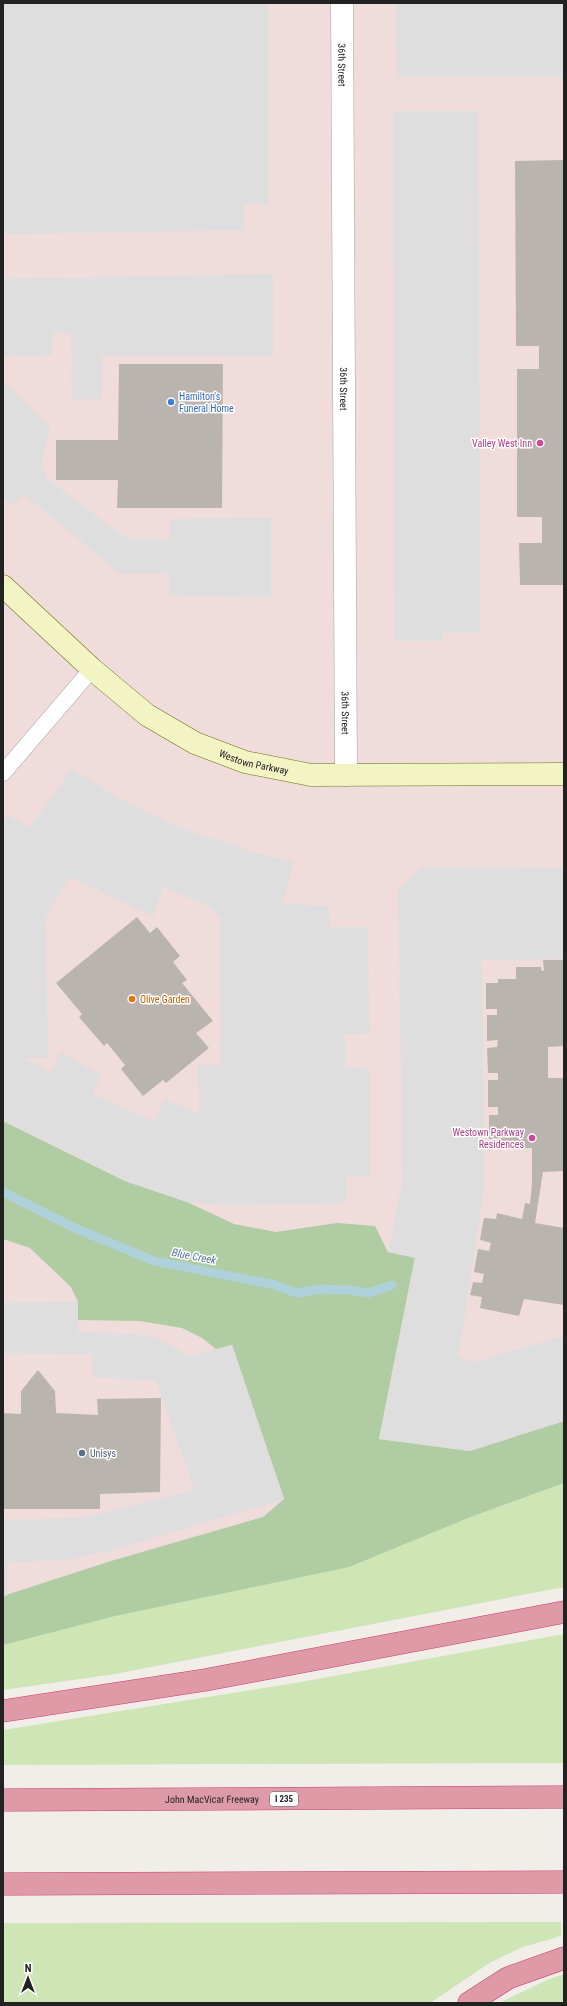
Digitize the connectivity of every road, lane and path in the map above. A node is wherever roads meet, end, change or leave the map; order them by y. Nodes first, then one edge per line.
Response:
1 (342, 3) edge
2 (3, 586) edge
3 (92, 670) junction
4 (3, 773) edge
5 (564, 774) edge
6 (346, 775) junction
7 (564, 1612) edge
8 (3, 1711) edge
9 (564, 1797) edge
10 (3, 1800) edge
11 (564, 1882) edge
12 (3, 1884) edge
13 (564, 1958) edge
14 (469, 2003) edge

1 - 6 street, 36th Street
2 - 3 street, Westown Parkway
3 - 4 lane
3 - 6 street, Westown Parkway
5 - 6 street, Westown Parkway
7 - 8 highway
9 - 10 highway, John MacVicar Freeway / I 235
11 - 12 highway
13 - 14 highway

